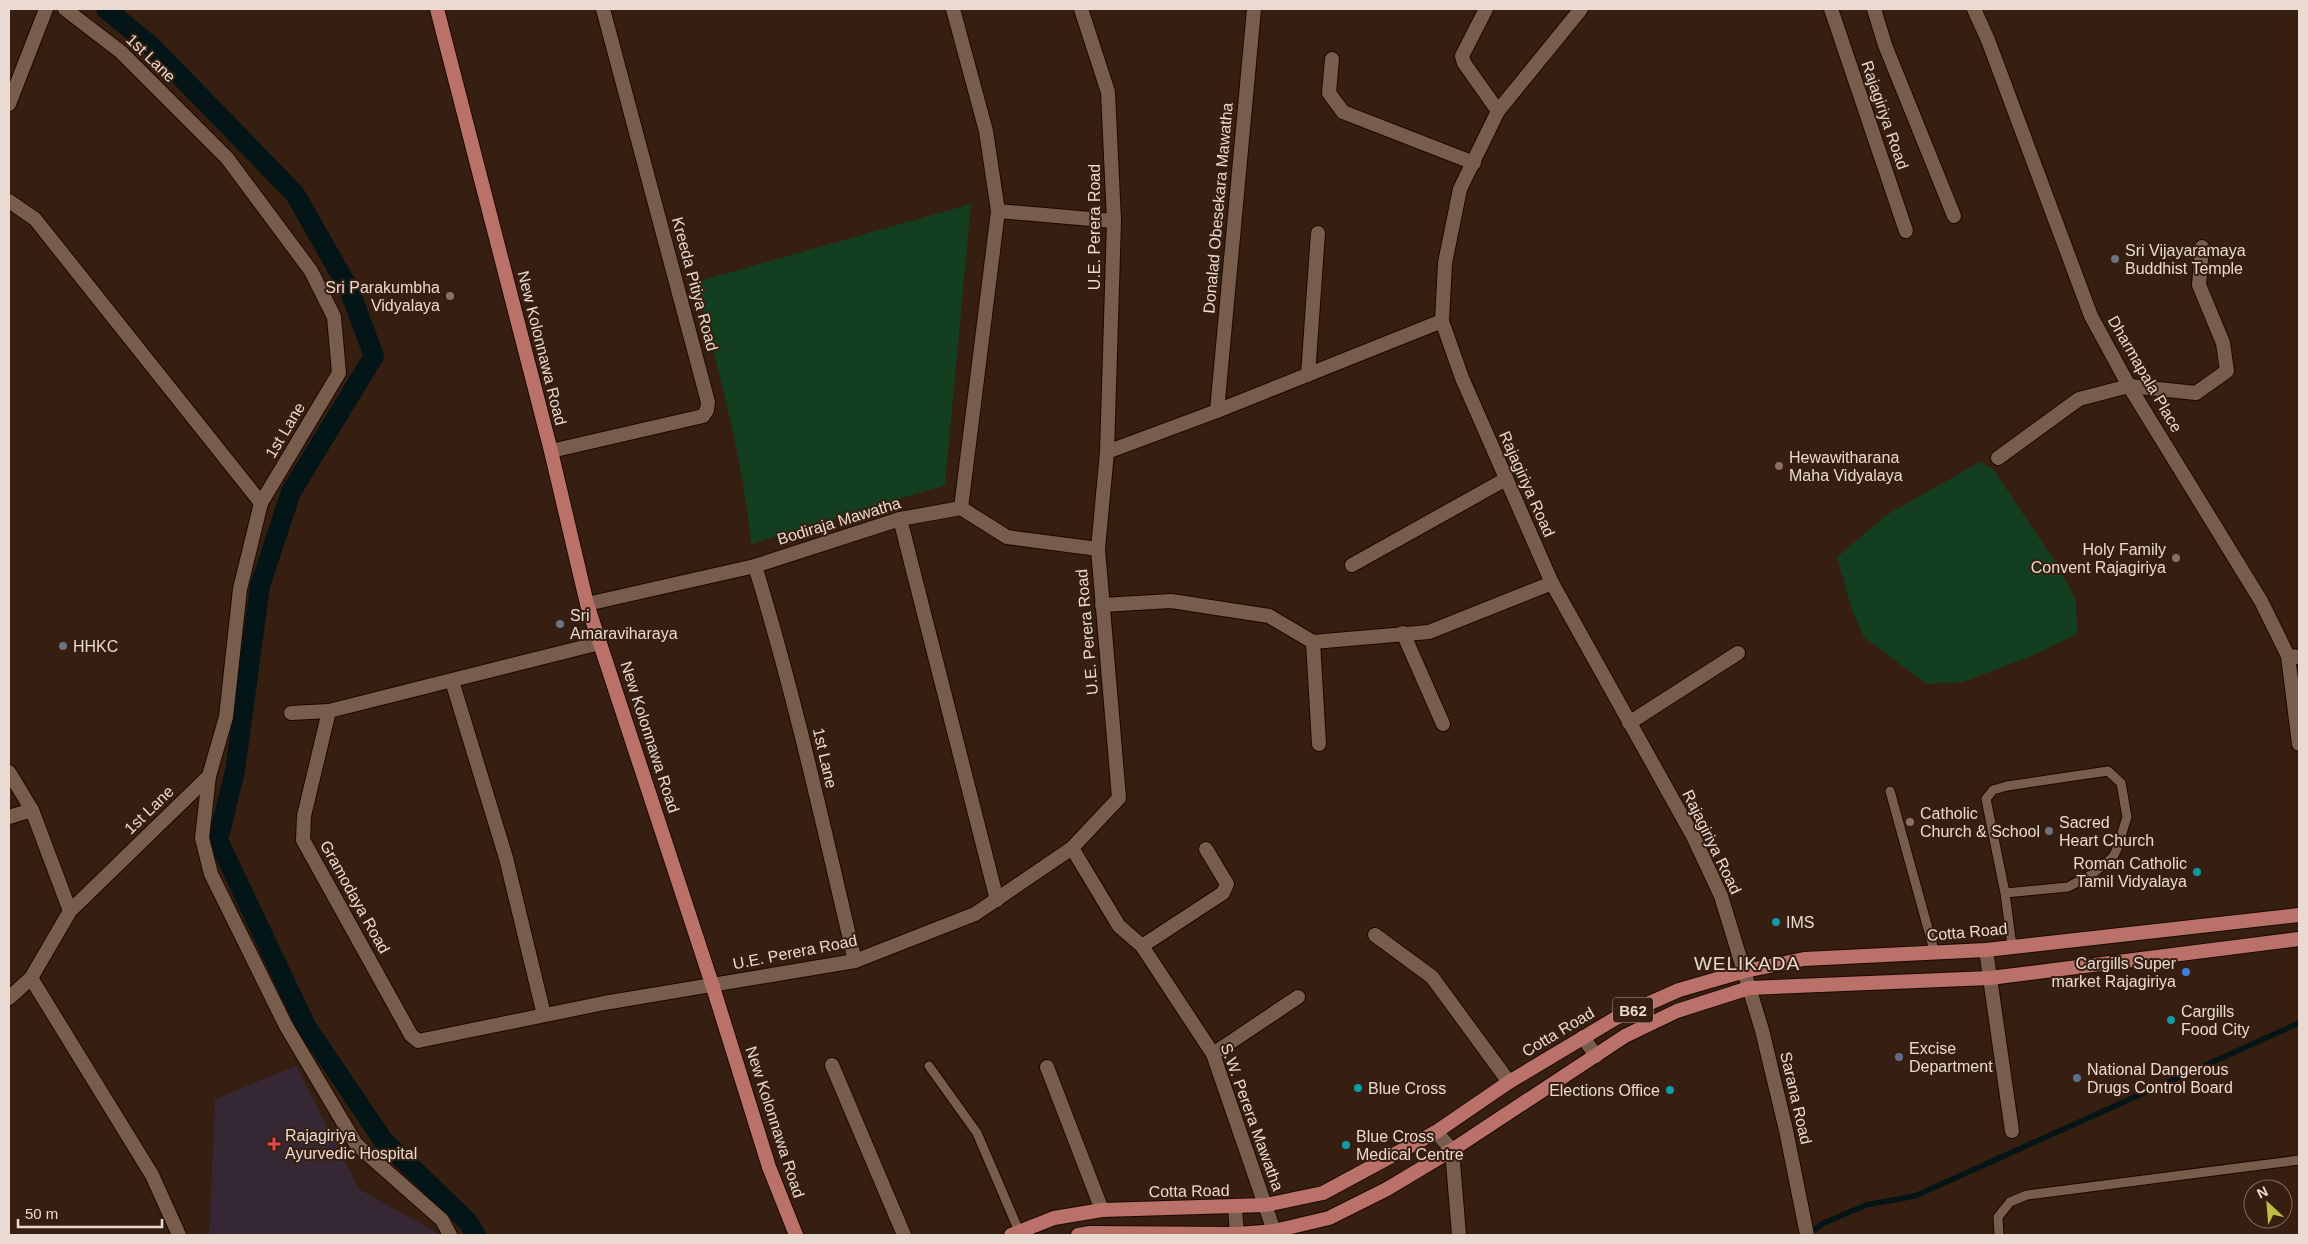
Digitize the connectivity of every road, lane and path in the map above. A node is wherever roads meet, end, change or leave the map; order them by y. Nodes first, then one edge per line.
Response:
1 (46, 9) edge
2 (65, 9) edge
3 (437, 9) edge
4 (603, 9) edge
5 (953, 9) edge
6 (1081, 9) edge
7 (1254, 9) edge
8 (1486, 9) edge
9 (1581, 9) edge
10 (1831, 9) edge
11 (1874, 9) edge
12 (1974, 9) edge
13 (1332, 59) dead end
14 (9, 104) edge
15 (1498, 112) junction
16 (1474, 163) junction
17 (9, 200) edge
18 (998, 211) junction
19 (1954, 216) dead end
20 (1114, 221) junction
21 (1906, 232) dead end
22 (1318, 233) dead end
23 (2202, 247) dead end
24 (1442, 320) junction
25 (1308, 374) junction
26 (2129, 386) junction
27 (1218, 411) junction
28 (551, 451) junction
29 (1107, 452) junction
30 (1998, 458) dead end
31 (1506, 479) junction
32 (261, 503) junction
33 (962, 508) junction
34 (900, 519) junction
35 (1098, 549) junction
36 (1352, 565) dead end
37 (755, 566) junction
38 (1552, 583) junction
39 (587, 604) junction
40 (1102, 605) junction
41 (1403, 633) junction
42 (1313, 642) junction
43 (600, 643) junction
44 (1738, 653) dead end
45 (2293, 657) edge
46 (452, 681) junction
47 (330, 711) junction
48 (291, 713) dead end
49 (1629, 723) junction
50 (1443, 724) dead end
51 (1318, 744) dead end
52 (2299, 744) edge
53 (9, 772) edge
54 (209, 776) junction
55 (1890, 791) dead end
56 (32, 810) junction
57 (9, 817) edge
58 (1072, 848) junction
59 (1206, 849) dead end
60 (2005, 893) junction
61 (997, 900) junction
62 (70, 911) junction
63 (2299, 916) edge
64 (1375, 935) dead end
65 (2299, 939) edge
66 (1142, 946) junction
67 (2012, 946) junction
68 (1986, 950) junction
69 (1935, 954) junction
70 (855, 961) junction
71 (1745, 971) junction
72 (31, 978) junction
73 (1990, 978) junction
74 (712, 984) junction
75 (1749, 988) junction
76 (1298, 997) dead end
77 (9, 998) edge
78 (544, 1015) junction
79 (1584, 1037) junction
80 (1213, 1054) junction
81 (1596, 1056) junction
82 (832, 1065) dead end
83 (929, 1066) dead end
84 (1047, 1067) dead end
85 (1509, 1082) junction
86 (2012, 1130) dead end
87 (1436, 1132) junction
88 (1452, 1150) junction
89 (2299, 1160) edge
90 (1266, 1205) junction
91 (1235, 1208) junction
92 (1102, 1210) junction
93 (1274, 1231) junction
94 (1015, 1233) edge
95 (1237, 1234) edge
96 (179, 1235) edge
97 (450, 1235) edge
98 (796, 1235) edge
99 (904, 1235) edge
100 (1078, 1235) edge
101 (1459, 1235) edge
102 (1807, 1235) edge
103 (1999, 1235) edge

1 - 14 street
2 - 32 street, 1st Lane
3 - 28 main road, New Kolonnawa Road
4 - 28 street, Kreeda Pitiya Road
5 - 18 street
6 - 20 street, U.E. Perera Road
7 - 27 street, Donalad Obesekara Mawatha
8 - 15 street
9 - 15 street, Rajagiriya Road
10 - 21 street, Rajagiriya Road
11 - 19 street
12 - 26 street, Dharmapala Place
13 - 16 street
15 - 16 street, Rajagiriya Road
16 - 24 street, Rajagiriya Road
17 - 32 street
18 - 20 street
18 - 33 street
20 - 29 street, U.E. Perera Road
22 - 25 street
23 - 26 street
24 - 25 street
24 - 31 street, Rajagiriya Road
25 - 27 street
26 - 30 street
26 - 45 street, Dharmapala Place
27 - 29 street
28 - 39 main road, New Kolonnawa Road
29 - 35 street, U.E. Perera Road
31 - 36 street
31 - 38 street, Rajagiriya Road
32 - 54 street, 1st Lane
33 - 34 street, Bodiraja Mawatha
33 - 35 street
34 - 37 street, Bodiraja Mawatha
34 - 61 street
35 - 40 street, U.E. Perera Road
37 - 39 street, Bodiraja Mawatha
37 - 70 street, 1st Lane
38 - 41 street
38 - 49 street, Rajagiriya Road
39 - 43 main road, New Kolonnawa Road
40 - 42 street
40 - 58 street, U.E. Perera Road
41 - 42 street
41 - 50 street
42 - 51 street
43 - 46 street
43 - 74 main road, New Kolonnawa Road
44 - 49 street
45 - 52 street, Dharmapala Place
46 - 47 street
46 - 78 street
47 - 48 street
47 - 78 street, Gramodaya Road
49 - 71 street, Rajagiriya Road
53 - 56 street
54 - 62 street, 1st Lane
54 - 97 street
55 - 69 lane
56 - 57 street
56 - 62 street
58 - 61 street, U.E. Perera Road
58 - 66 street, S.W. Perera Mawatha
59 - 66 street
60 - 60 lane
60 - 67 lane
61 - 70 street, U.E. Perera Road
62 - 72 street, 1st Lane
63 - 67 main road, Cotta Road / B62
64 - 85 street
65 - 73 main road, B62
66 - 80 street, S.W. Perera Mawatha
67 - 68 main road, Cotta Road / B62
68 - 69 main road, Cotta Road / B62
68 - 73 street
69 - 71 main road, Cotta Road / B62
70 - 74 street, U.E. Perera Road
71 - 75 street, Sarana Road
71 - 79 main road, Cotta Road / B62
72 - 77 street, 1st Lane
72 - 96 street
73 - 75 main road, B62
73 - 86 street
74 - 78 street, Gramodaya Road
74 - 98 main road, New Kolonnawa Road
75 - 81 main road, B62
75 - 102 street, Sarana Road
76 - 80 street
79 - 81 street
79 - 85 main road, Cotta Road / B62
80 - 90 street, S.W. Perera Mawatha
81 - 88 main road, B62
82 - 99 street
83 - 94 lane
84 - 92 street
85 - 87 main road, Cotta Road / B62
87 - 88 street
87 - 90 main road, Cotta Road / B62
88 - 93 main road, B62
88 - 101 street
89 - 103 lane
90 - 91 main road, Cotta Road / B62
90 - 93 street, S.W. Perera Mawatha
91 - 92 main road, Cotta Road / B62
91 - 95 street
92 - 94 main road, Cotta Road / B62
93 - 95 main road, B62
95 - 100 main road, B62

